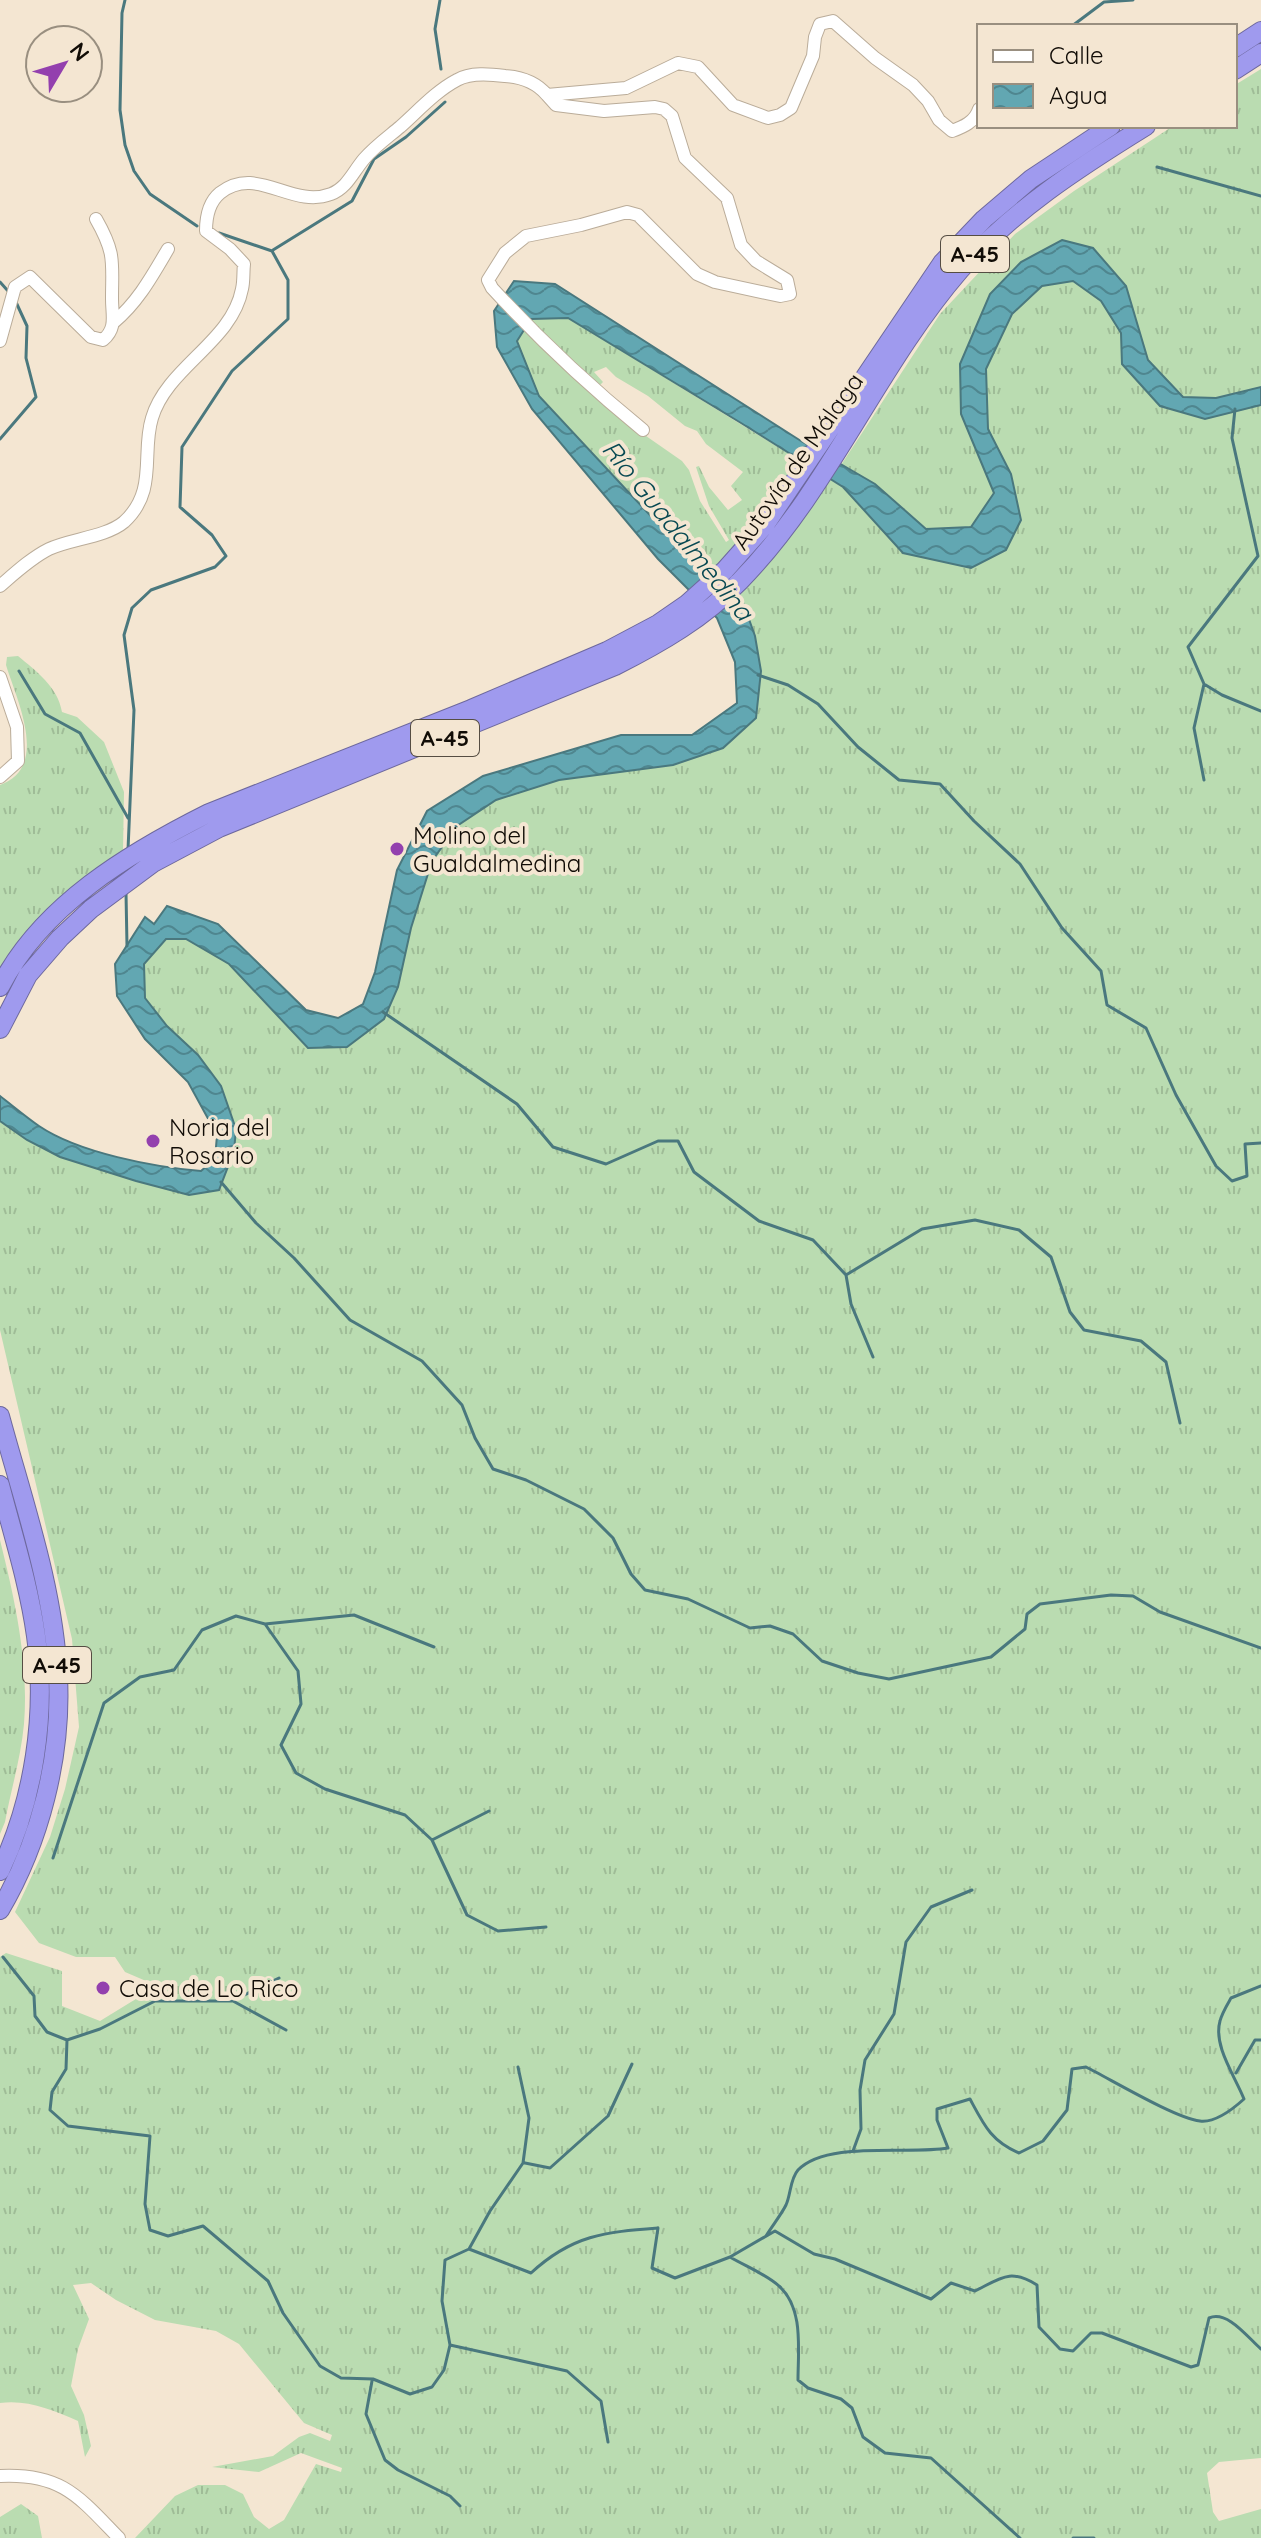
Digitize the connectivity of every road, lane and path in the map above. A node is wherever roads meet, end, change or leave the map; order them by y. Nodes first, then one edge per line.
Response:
1 (1261, 31) edge
2 (1237, 47) edge
3 (1261, 53) edge
4 (1237, 69) edge
5 (547, 95) junction
6 (977, 116) edge
7 (1108, 128) edge
8 (1143, 128) edge
9 (96, 219) dead end
10 (168, 249) dead end
11 (114, 322) junction
12 (0, 341) edge
13 (843, 424) junction
14 (643, 430) dead end
15 (0, 586) edge
16 (0, 677) edge
17 (0, 777) edge
18 (53, 932) junction
19 (0, 987) edge
20 (3, 1023) edge
21 (0, 1416) edge
22 (0, 1485) edge
23 (0, 1871) edge
24 (0, 1910) edge
25 (0, 2476) edge
26 (119, 2538) edge

1 - 2 highway
3 - 4 highway
5 - 6 street
5 - 14 street
5 - 15 street
7 - 13 highway, Autovía de Málaga / A-45
8 - 13 highway, Autovía de Málaga / A-45
9 - 11 street
10 - 11 street
11 - 12 street
13 - 18 highway, Autovía de Málaga / A-45
16 - 17 street
18 - 19 highway, Autovía de Málaga / A-45
18 - 20 highway, Autovía de Málaga / A-45
21 - 24 highway, A-45
22 - 23 highway, A-45
25 - 26 street

